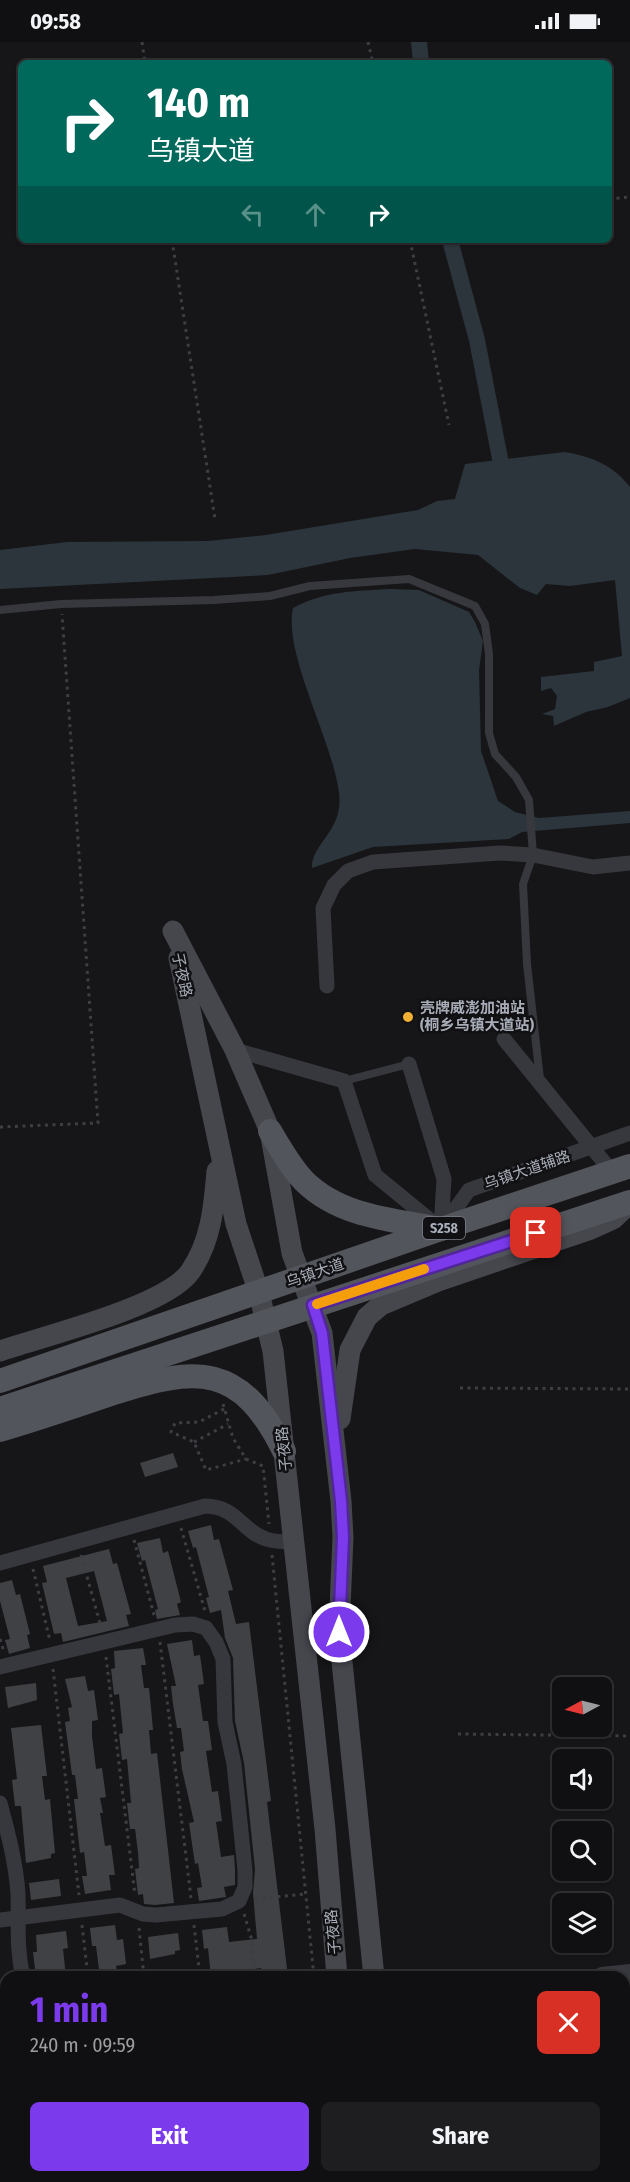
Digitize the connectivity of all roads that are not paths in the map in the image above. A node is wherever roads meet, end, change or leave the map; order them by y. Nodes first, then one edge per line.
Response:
1 (0, 610) edge
2 (533, 855) junction
3 (630, 863) edge
4 (327, 986) dead end
5 (504, 1039) dead end
6 (235, 1050) junction
7 (409, 1064) joint
8 (344, 1082) junction
9 (540, 1084) junction
10 (270, 1131) junction
11 (630, 1133) edge
12 (592, 1147) junction
13 (219, 1149) junction
14 (621, 1169) edge
15 (630, 1203) edge
16 (441, 1228) junction
17 (300, 1277) junction
18 (258, 1293) junction
19 (313, 1305) junction
20 (267, 1322) junction
21 (0, 1351) edge
22 (0, 1381) edge
23 (0, 1409) edge
24 (0, 1430) edge
25 (284, 1451) junction
26 (337, 1458) junction
27 (294, 1542) junction
28 (0, 1563) edge
29 (0, 1667) edge
30 (0, 1803) edge
31 (17, 1917) junction
32 (0, 1920) edge
33 (21, 1971) edge
34 (337, 1971) edge
35 (373, 1971) edge

1 - 2 lane
2 - 3 street
2 - 4 street
2 - 9 lane
5 - 9 street
6 - 8 street
6 - 10 main road
6 - 13 main road, 子夜路
7 - 8 lane
7 - 16 street
8 - 16 street
9 - 12 street
10 - 16 main road
10 - 17 main road
11 - 12 street, 乌镇大道辅路
12 - 14 street
12 - 16 street, 乌镇大道辅路
13 - 18 main road, 子夜路
13 - 21 main road
14 - 16 main road, 乌镇大道 / S258
15 - 19 main road, 乌镇大道 / S258
15 - 26 main road
16 - 17 main road, 乌镇大道 / S258
17 - 18 main road, 乌镇大道 / S258
17 - 19 main road
18 - 20 main road, 子夜路
18 - 22 main road, 乌镇大道 / S258
19 - 20 main road, 乌镇大道 / S258
19 - 26 main road
20 - 23 main road, 乌镇大道 / S258
20 - 25 main road, 子夜路
24 - 25 main road
25 - 27 main road, 子夜路
26 - 35 main road
27 - 28 street
27 - 34 main road, 子夜路
29 - 31 street
30 - 31 street
31 - 32 street
31 - 33 street

